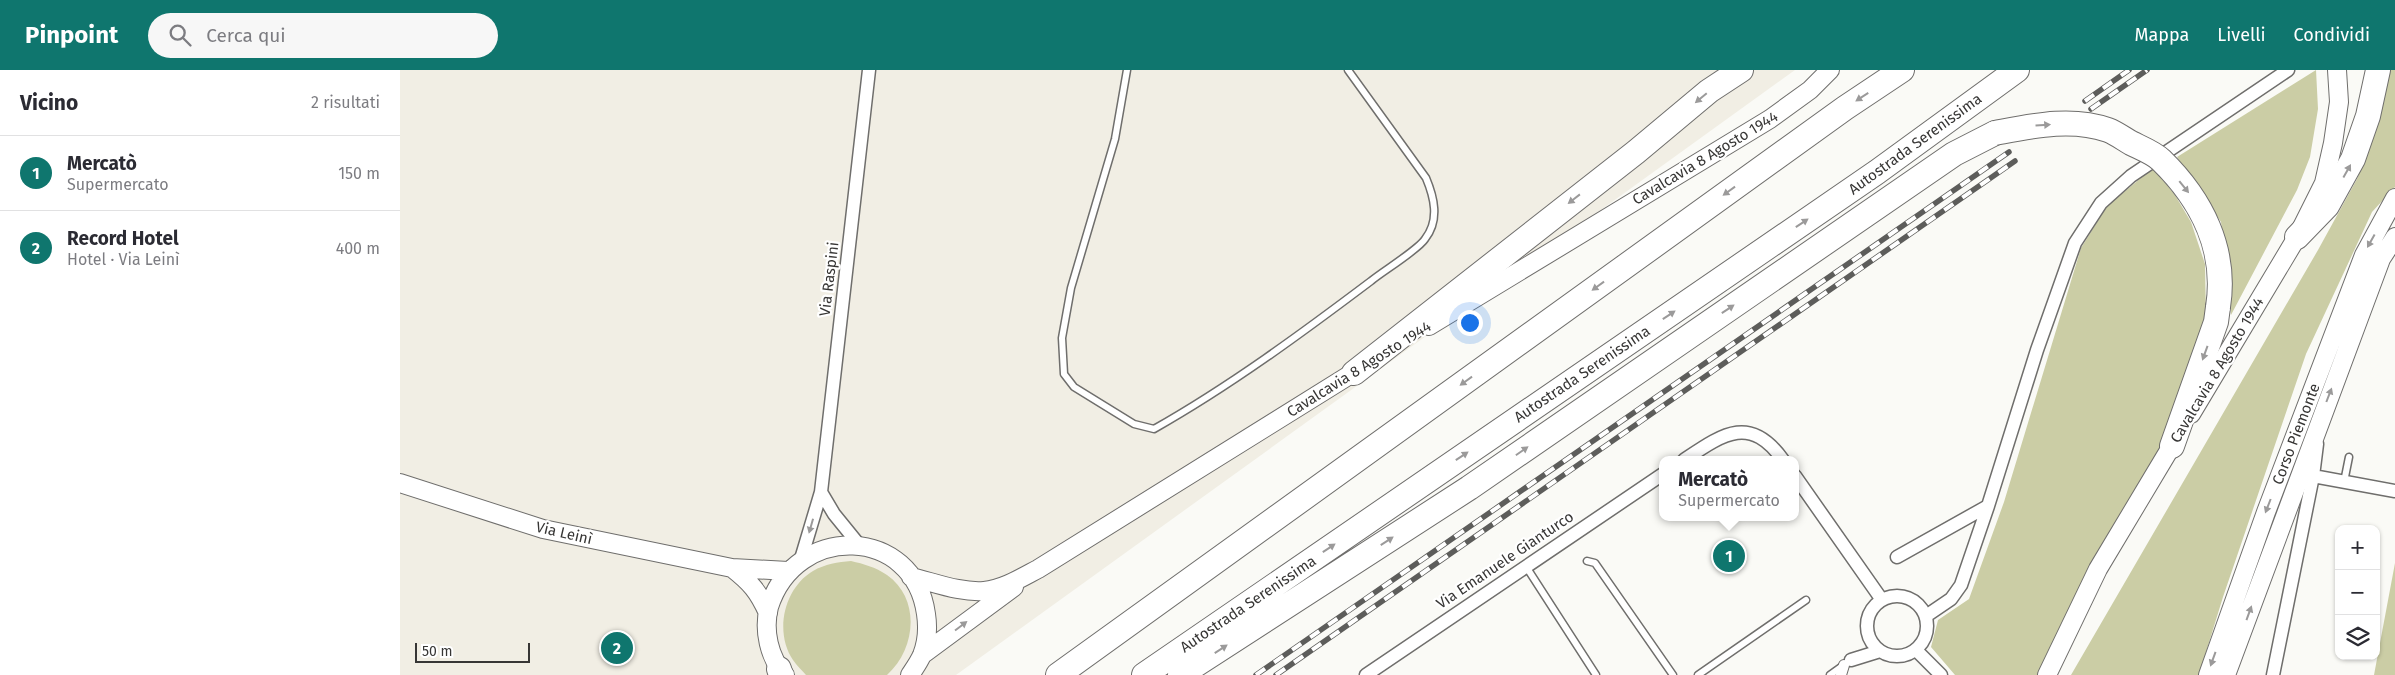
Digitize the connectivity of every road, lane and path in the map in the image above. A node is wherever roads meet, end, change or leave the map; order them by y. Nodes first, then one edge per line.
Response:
1 (870, 70) edge
2 (1127, 70) edge
3 (1348, 70) edge
4 (1741, 70) edge
5 (1830, 70) edge
6 (1902, 70) edge
7 (2017, 70) edge
8 (2288, 70) edge
9 (2337, 70) edge
10 (2378, 70) edge
11 (2395, 198) edge
12 (2297, 237) junction
13 (2395, 237) edge
14 (1354, 373) junction
15 (2316, 429) junction
16 (2172, 446) junction
17 (1690, 456) edge
18 (1780, 456) edge
19 (2349, 457) dead end
20 (2313, 476) junction
21 (1659, 477) edge
22 (1799, 482) edge
23 (2344, 482) junction
24 (400, 483) edge
25 (2395, 491) edge
26 (821, 492) junction
27 (1988, 506) junction
28 (860, 546) junction
29 (1897, 557) dead end
30 (802, 559) junction
31 (1587, 561) dead end
32 (1525, 565) junction
33 (732, 568) junction
34 (1038, 569) junction
35 (788, 571) junction
36 (911, 577) junction
37 (1806, 600) dead end
38 (1882, 600) junction
39 (768, 613) junction
40 (1926, 616) junction
41 (1870, 640) junction
42 (1916, 650) junction
43 (1880, 651) junction
44 (922, 655) junction
45 (2054, 657) junction
46 (1846, 666) edge
47 (782, 673) edge
48 (910, 675) edge
49 (1058, 675) edge
50 (1144, 675) edge
51 (1180, 675) edge
52 (1366, 675) edge
53 (1596, 675) edge
54 (1673, 675) edge
55 (1698, 675) edge
56 (1830, 675) edge
57 (1941, 675) edge
58 (2047, 675) edge
59 (2056, 675) edge
60 (2208, 675) edge
61 (2226, 675) edge
62 (2273, 675) edge

1 - 26 street, Via Raspini
2 - 3 lane
4 -> 14 highway
5 - 14 main road, Cavalcavia 8 Agosto 1944
6 -> 49 highway
50 -> 7 highway, Autostrada Serenissima
8 - 27 street
9 - 12 main road, Cavalcavia 8 Agosto 1944
12 -> 10 highway
11 -> 60 main road, Corso Piemonte
12 - 16 main road, Cavalcavia 8 Agosto 1944
15 -> 13 main road, Corso Piemonte
14 - 34 main road, Cavalcavia 8 Agosto 1944
15 - 20 street
61 -> 15 main road, Corso Piemonte
16 - 45 main road, Cavalcavia 8 Agosto 1944
51 -> 16 highway, bridge
17 - 18 street
19 - 23 lane
20 - 23 street
20 - 62 street
21 - 32 street, Via Emanuele Gianturco
22 - 38 street
23 - 25 street
24 - 33 main road, Via Leinì
26 - 28 street
26 -> 30 street, Via Raspini
27 - 29 street
27 - 40 street
28 - 30 main road
28 - 36 main road
30 - 35 main road
31 - 54 lane
32 - 52 street, Via Emanuele Gianturco
32 - 53 lane
33 - 35 main road, Via Leinì
33 - 39 main road, Via Leinì
34 - 36 main road, Cavalcavia 8 Agosto 1944
44 -> 34 main road, Cavalcavia 8 Agosto 1944
35 - 39 main road
36 - 44 main road
37 - 55 lane
38 - 40 street
38 - 41 street
39 - 47 main road
40 - 42 street
41 - 43 street
41 - 46 street
42 - 43 street
42 - 57 street
43 - 46 street
44 - 48 main road
45 - 58 main road, Cavalcavia 8 Agosto 1944
45 - 59 main road
46 - 56 lane

